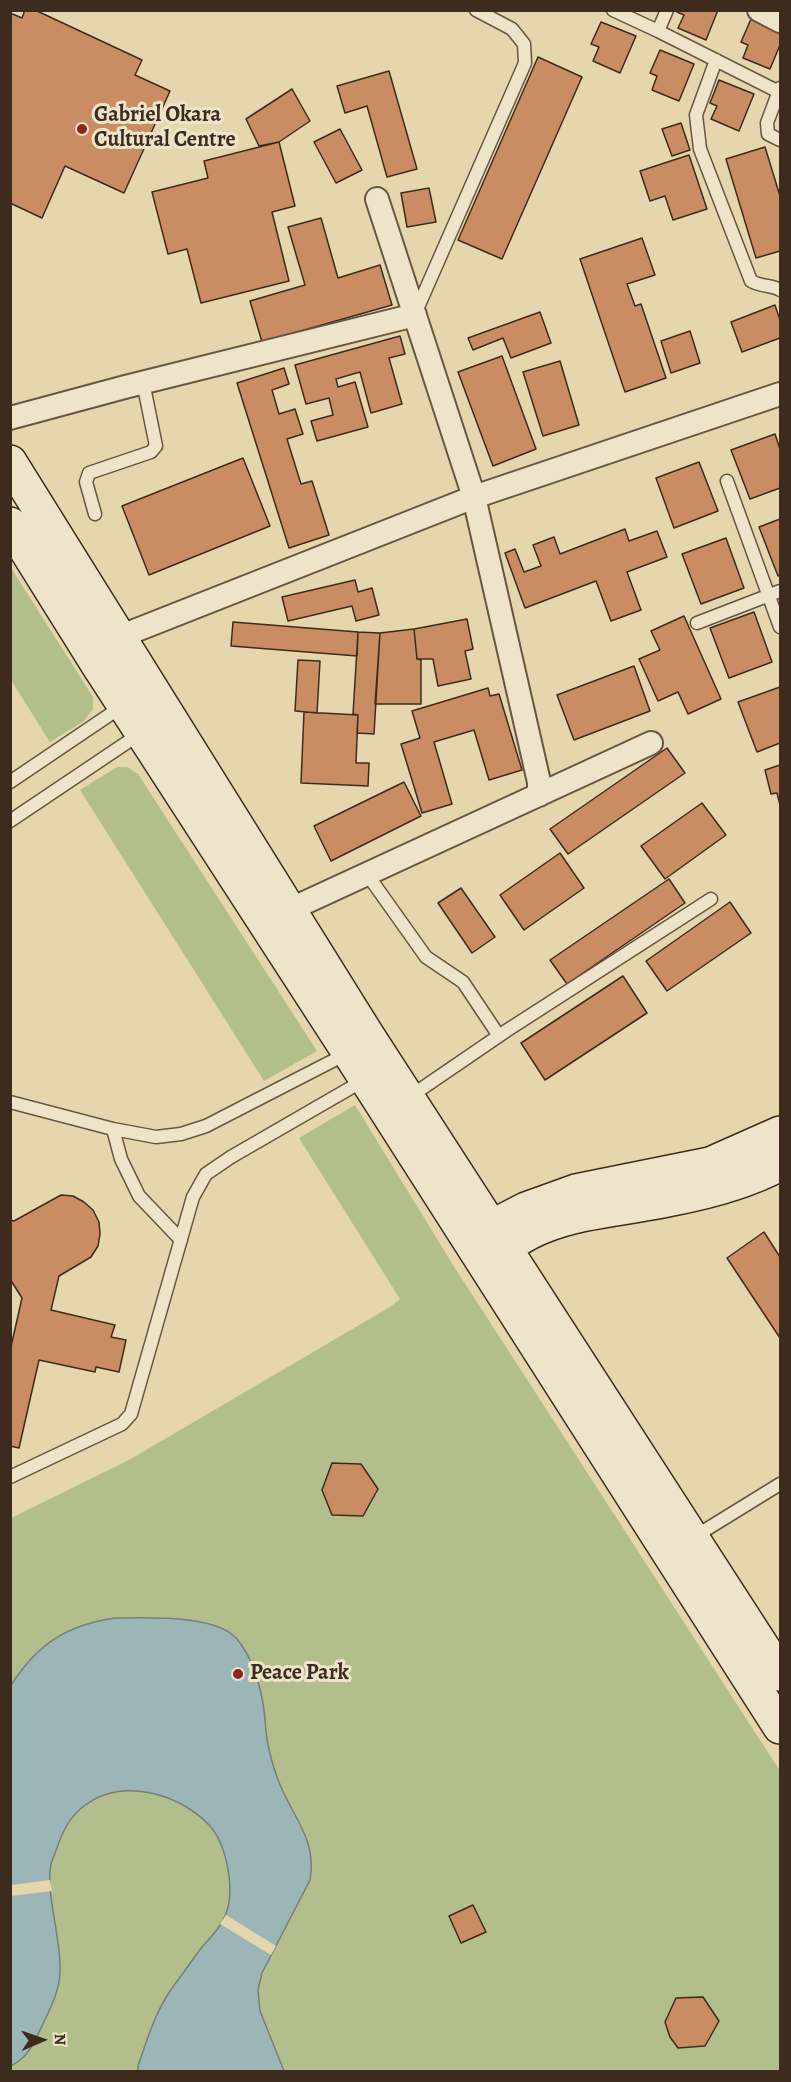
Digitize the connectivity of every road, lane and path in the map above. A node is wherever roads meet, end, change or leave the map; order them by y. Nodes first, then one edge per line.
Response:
1 (476, 10) edge
2 (613, 10) edge
3 (667, 10) edge
4 (759, 10) edge
5 (492, 14) edge
6 (780, 21) edge
7 (658, 31) junction
8 (716, 60) junction
9 (780, 90) edge
10 (780, 140) edge
11 (377, 199) dead end
12 (780, 290) edge
13 (415, 315) junction
14 (143, 382) junction
15 (780, 394) edge
16 (10, 418) edge
17 (10, 462) edge
18 (727, 481) dead end
19 (474, 497) junction
20 (95, 514) dead end
21 (10, 524) edge
22 (775, 593) edge
23 (697, 623) dead end
24 (780, 627) edge
25 (118, 637) junction
26 (124, 705) junction
27 (141, 733) junction
28 (651, 743) dead end
29 (10, 782) edge
30 (539, 795) junction
31 (10, 821) edge
32 (367, 874) junction
33 (711, 899) dead end
34 (277, 915) junction
35 (499, 1036) junction
36 (357, 1066) junction
37 (408, 1098) junction
38 (10, 1102) edge
39 (113, 1129) junction
40 (780, 1133) edge
41 (780, 1164) edge
42 (181, 1240) junction
43 (487, 1244) junction
44 (10, 1477) edge
45 (780, 1485) edge
46 (693, 1538) junction
47 (780, 1674) edge
48 (780, 1727) edge

1 - 5 lane
2 - 7 lane
3 - 7 lane
4 - 6 street
5 - 13 lane
7 - 8 lane
8 - 9 lane
8 - 12 lane
9 - 10 lane
11 - 13 street
13 - 14 street
13 - 19 street
14 - 16 street
14 - 20 lane
15 - 19 street
17 - 25 main road
18 - 22 lane
19 - 25 street
19 - 30 street
21 - 26 main road
22 - 23 lane
22 - 24 lane
25 - 34 main road
26 - 27 main road
26 - 29 lane
27 - 31 lane
27 - 34 main road
28 - 30 street
30 - 32 street
32 - 34 street
32 - 35 lane
33 - 35 lane
34 - 36 main road
34 - 37 main road
35 - 37 lane
36 - 39 lane
36 - 42 lane
36 - 43 main road
37 - 43 main road
38 - 39 lane
39 - 42 lane
40 - 43 main road
41 - 43 main road
42 - 44 lane
43 - 46 main road
43 - 48 main road
45 - 46 lane
46 - 47 main road

